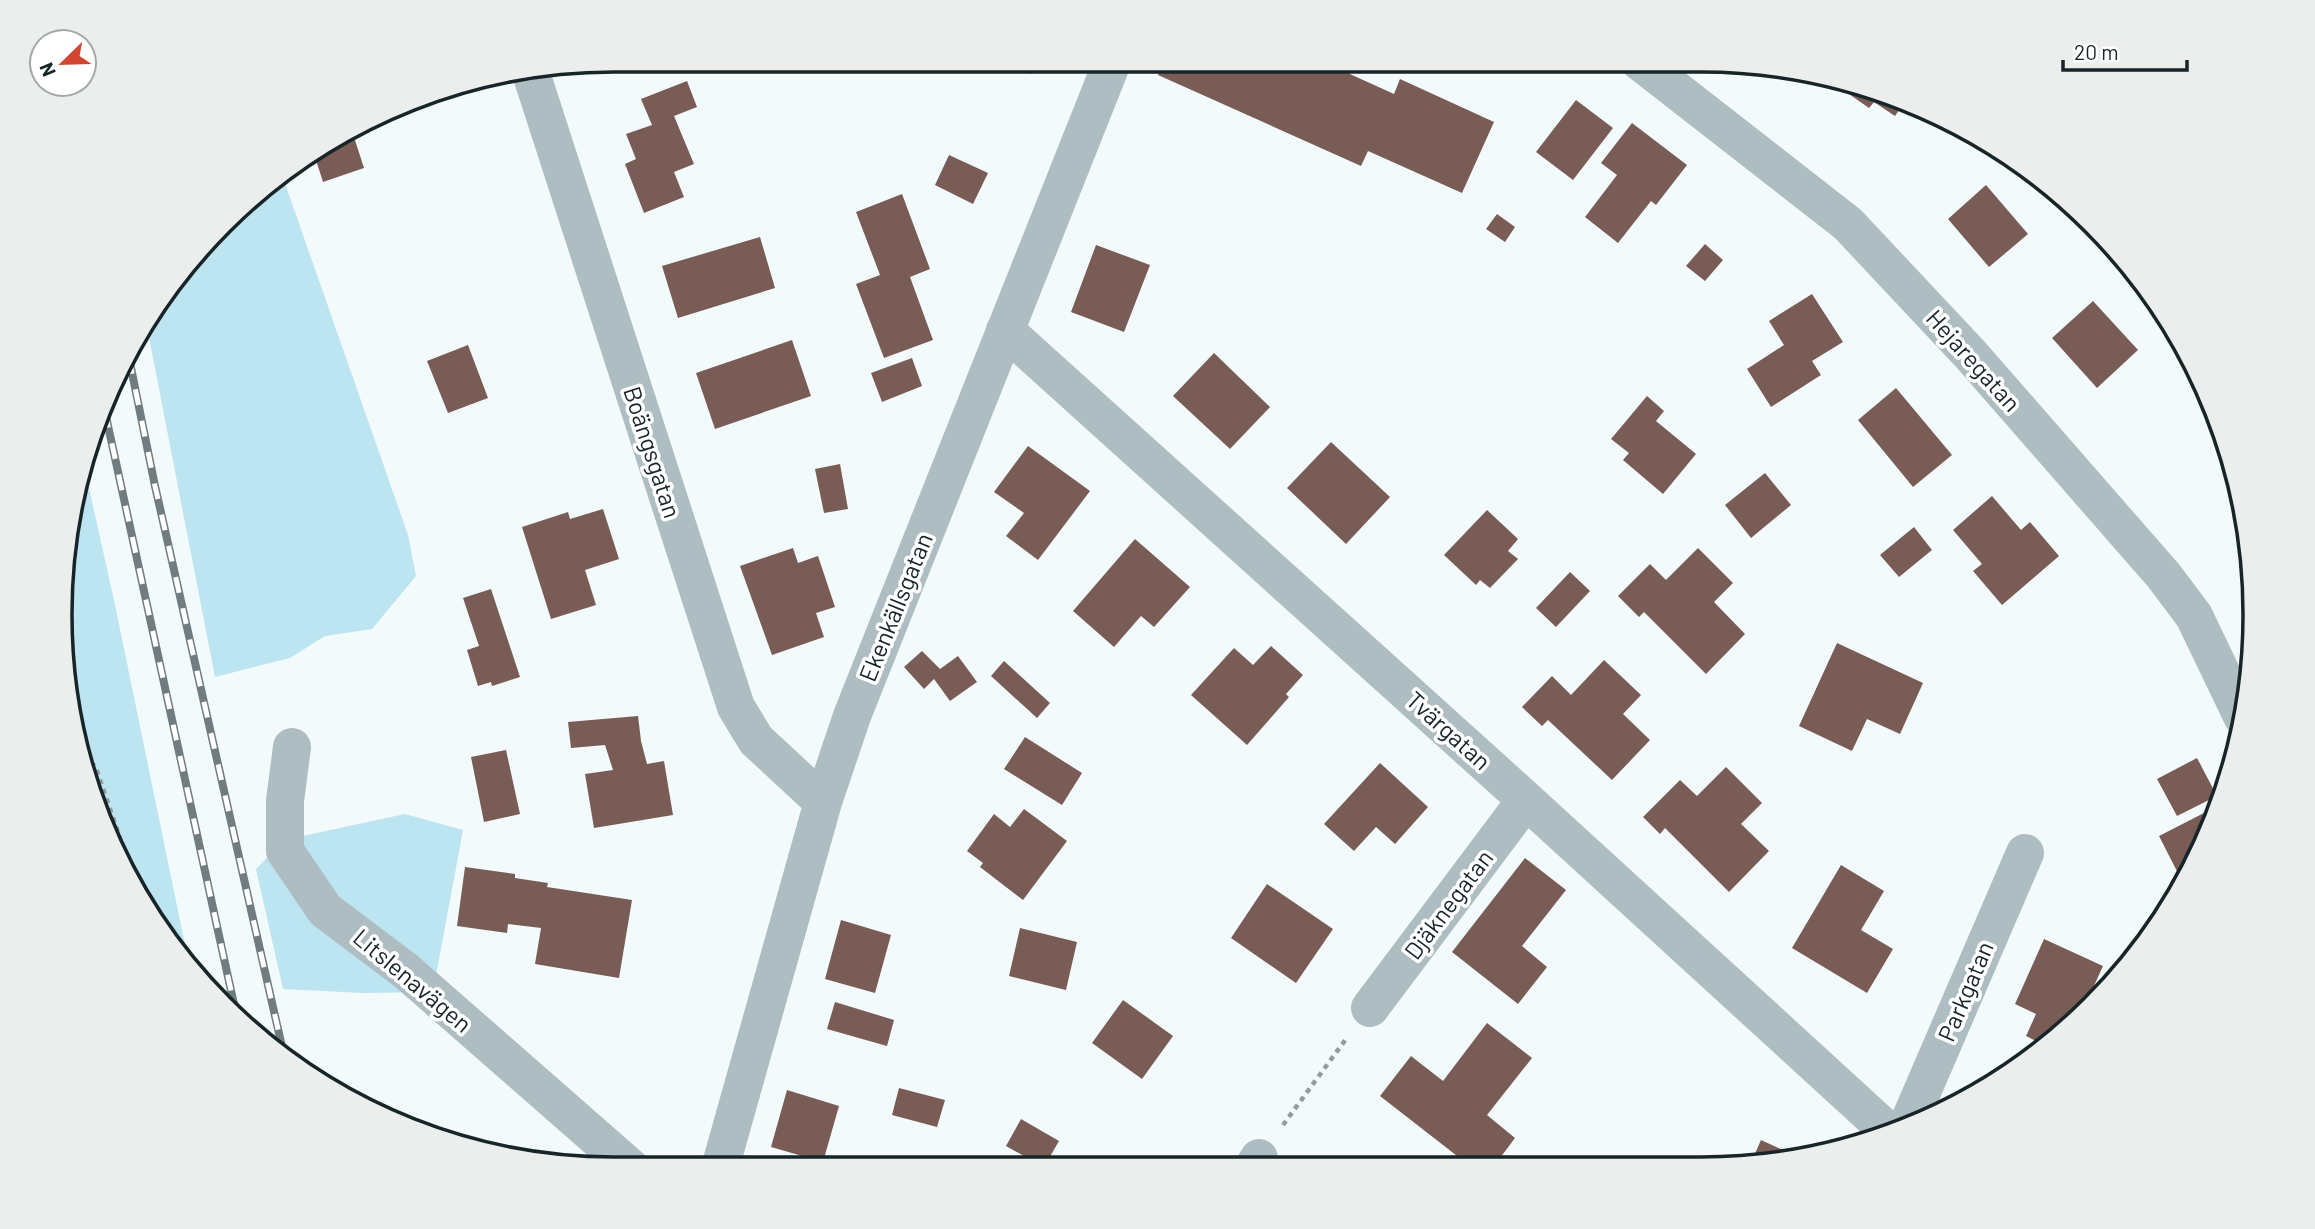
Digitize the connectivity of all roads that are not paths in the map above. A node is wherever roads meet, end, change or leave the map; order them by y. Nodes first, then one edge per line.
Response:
1 (1108, 72) edge
2 (1653, 72) edge
3 (533, 78) edge
4 (1005, 330) junction
5 (2236, 703) edge
6 (292, 747) dead end
7 (1526, 800) junction
8 (823, 802) junction
9 (2025, 853) dead end
10 (1370, 1007) road end
11 (1912, 1114) edge
12 (1882, 1126) edge
13 (618, 1157) edge
14 (723, 1157) edge

1 - 4 street, Ekenkällsgatan
2 - 5 street, Hejaregatan
3 - 8 street, Boängsgatan
4 - 7 street, Tvärgatan
4 - 8 street, Ekenkällsgatan
6 - 13 street, Litslenavägen
7 - 10 street, Djäknegatan
7 - 12 street, Tvärgatan
8 - 14 street, Ekenkällsgatan
9 - 11 street, Parkgatan

